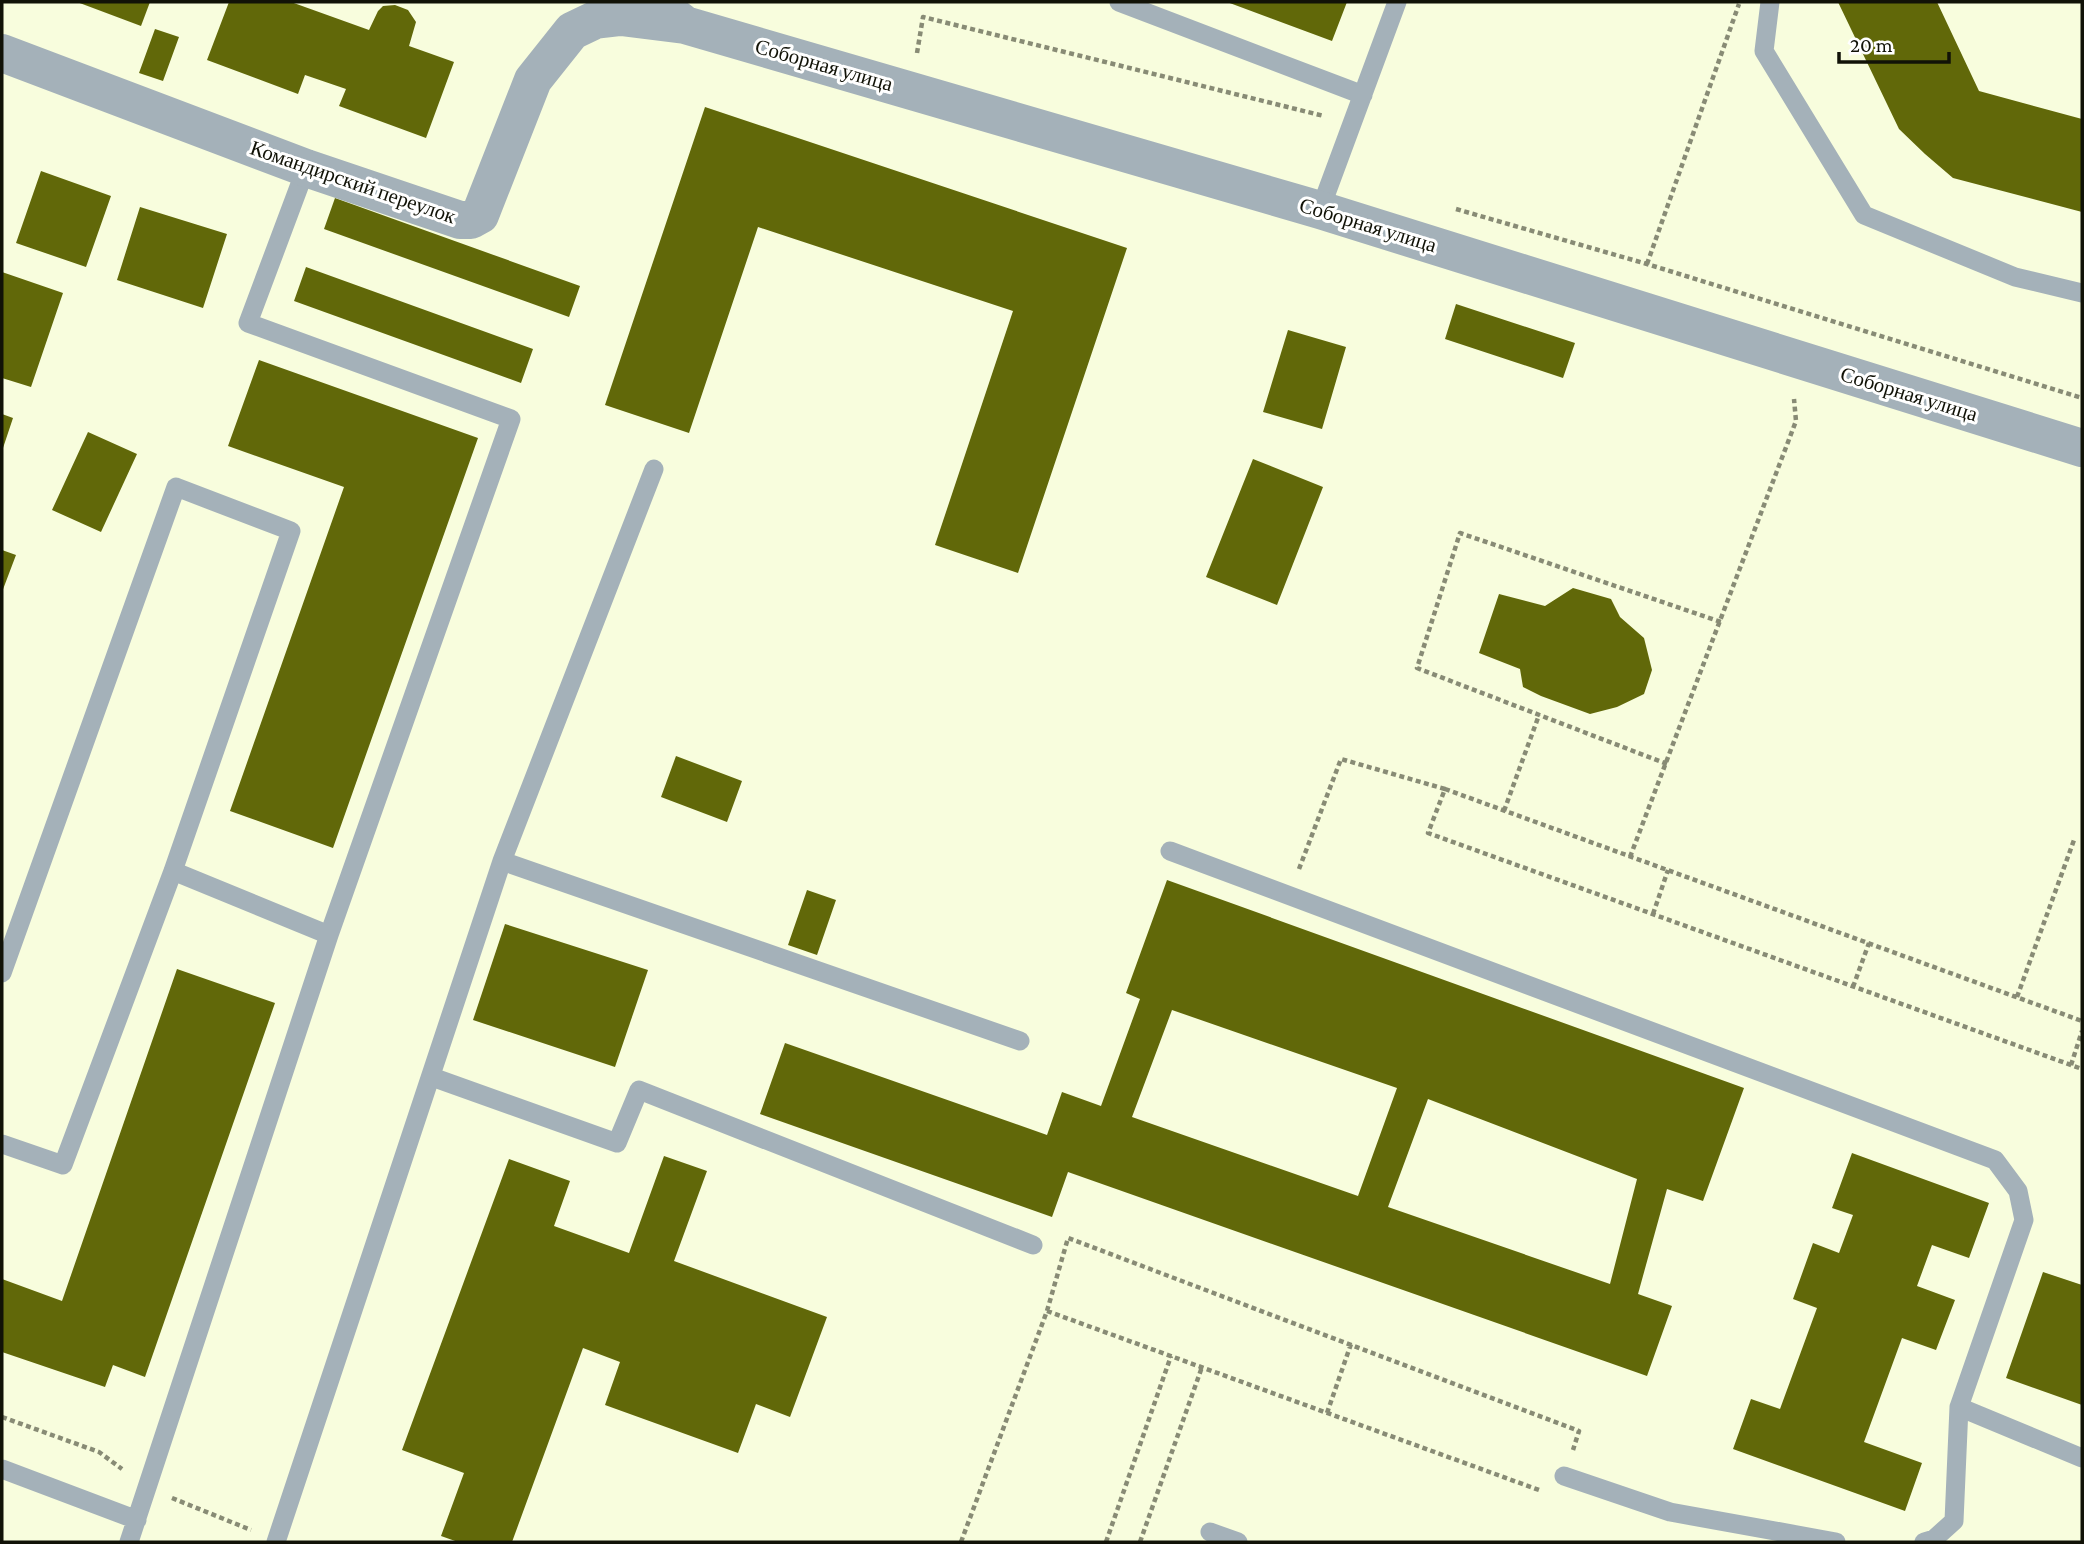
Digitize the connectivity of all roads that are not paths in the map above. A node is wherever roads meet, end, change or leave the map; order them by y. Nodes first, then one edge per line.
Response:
1 (1119, 2) edge
2 (1397, 2) edge
3 (1770, 2) edge
4 (671, 13) edge
5 (2, 53) edge
6 (1363, 95) junction
7 (306, 168) junction
8 (1320, 210) junction
9 (2082, 293) edge
10 (2082, 447) edge
11 (654, 468) dead end
12 (1170, 851) dead end
13 (502, 862) junction
14 (173, 871) junction
15 (330, 935) junction
16 (2, 973) edge
17 (1020, 1041) dead end
18 (432, 1077) junction
19 (2, 1144) edge
20 (1033, 1245) dead end
21 (1959, 1407) junction
22 (2082, 1458) edge
23 (2, 1469) edge
24 (1564, 1476) road end
25 (137, 1520) junction
26 (1210, 1532) dead end
27 (129, 1542) edge
28 (276, 1542) edge
29 (1238, 1542) edge
30 (1836, 1542) edge
31 (1924, 1542) edge

1 - 6 lane
2 - 6 lane
3 - 9 lane
4 - 7 street, Командирский переулок
4 - 8 street, Соборная улица
5 - 7 street, Командирский переулок
6 - 8 lane
7 - 15 lane
8 - 10 street, Соборная улица
11 - 13 lane
12 - 21 lane
13 - 17 lane
13 - 18 lane
14 - 15 lane
14 - 16 lane
14 - 19 lane
15 - 25 lane
18 - 20 lane
18 - 28 lane
21 - 22 lane
21 - 31 lane
23 - 25 lane
24 - 30 lane
25 - 27 lane
26 - 29 lane

